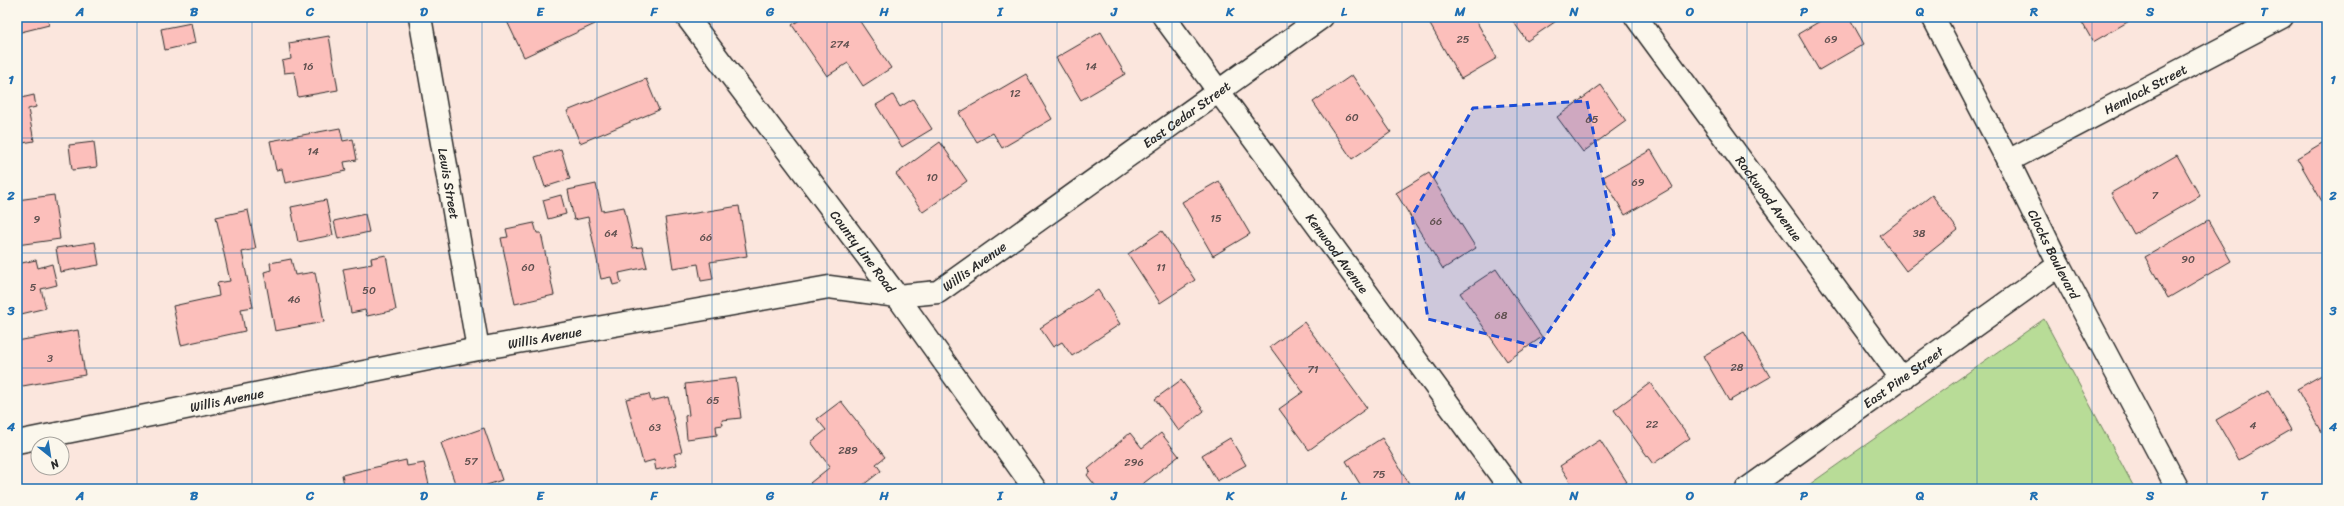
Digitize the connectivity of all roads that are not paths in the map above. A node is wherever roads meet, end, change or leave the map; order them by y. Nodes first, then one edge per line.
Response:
1 (420, 17) edge
2 (687, 17) edge
3 (1164, 17) edge
4 (1322, 17) edge
5 (1636, 17) edge
6 (1933, 17) edge
7 (2282, 17) edge
8 (1218, 91) junction
9 (2008, 161) junction
10 (1051, 212) joint
11 (2059, 265) junction
12 (897, 296) junction
13 (478, 349) junction
14 (1902, 379) junction
15 (17, 442) edge
16 (1035, 489) edge
17 (1511, 489) edge
18 (1747, 489) edge
19 (2178, 489) edge

1 - 13 street, Lewis Street
2 - 12 street, County Line Road
3 - 8 street, Kenwood Avenue
4 - 8 street, East Cedar Street
5 - 14 street, Rockwood Avenue
6 - 9 street, Clocks Boulevard
7 - 9 street, Hemlock Street
8 - 10 street, East Cedar Street
8 - 17 street, Kenwood Avenue
9 - 11 street, Clocks Boulevard
10 - 12 street, Willis Avenue
11 - 14 street, East Pine Street
11 - 19 street, Clocks Boulevard
12 - 13 street, Willis Avenue
12 - 16 street, County Line Road
13 - 15 street, Willis Avenue
14 - 18 street, East Pine Street

